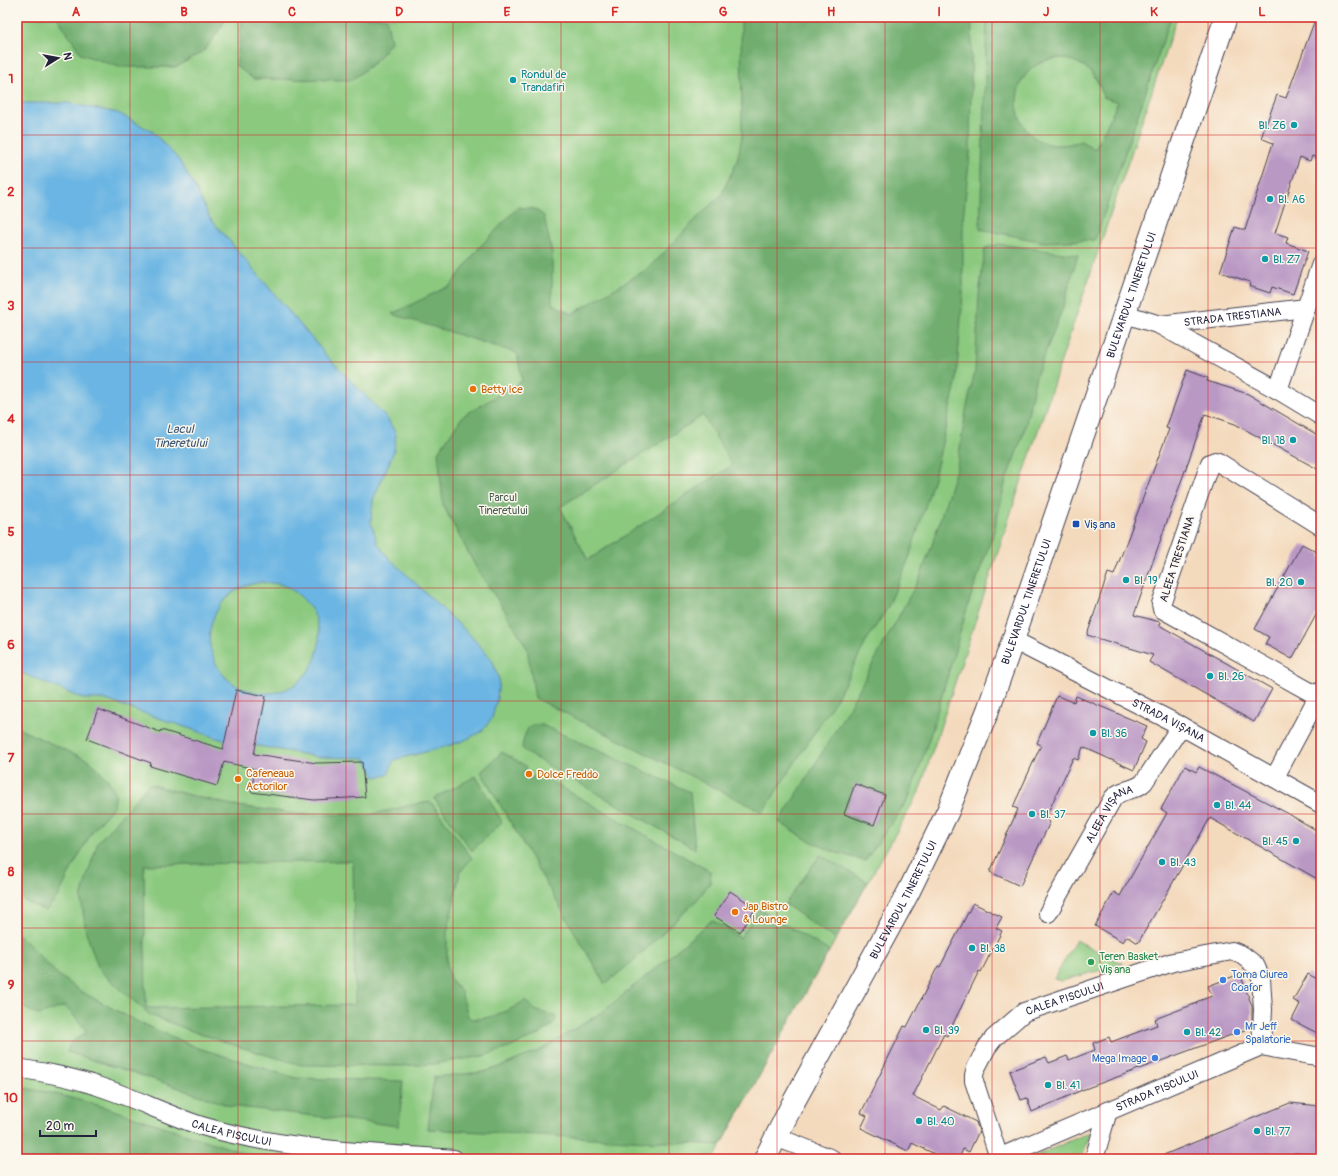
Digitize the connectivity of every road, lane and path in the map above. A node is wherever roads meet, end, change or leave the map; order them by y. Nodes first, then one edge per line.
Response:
1 (1226, 17) edge
2 (1321, 264) edge
3 (1306, 308) junction
4 (1125, 314) junction
5 (1160, 326) junction
6 (1278, 390) junction
7 (1321, 416) edge
8 (1321, 526) edge
9 (1013, 640) junction
10 (1320, 695) edge
11 (1181, 726) junction
12 (1275, 777) junction
13 (1321, 804) edge
14 (1048, 913) dead end
15 (1261, 1046) junction
16 (1321, 1057) edge
17 (17, 1068) edge
18 (1108, 1111) junction
19 (776, 1137) junction
20 (998, 1158) edge
21 (454, 1159) edge
22 (766, 1159) edge
23 (832, 1159) edge
24 (1094, 1159) edge

1 - 4 main road, BULEVARDUL TINERETULUI
2 - 3 street
3 - 5 street, STRADA TRESTIANA
3 - 6 street
4 - 5 street
4 - 9 main road, BULEVARDUL TINERETULUI
5 - 6 street
6 - 7 street
8 - 10 street, ALEEA TRESTIANA
9 - 11 street, STRADA VIȘANA
9 - 19 main road, BULEVARDUL TINERETULUI
10 - 12 street, ALEEA TRESTIANA
11 - 12 street, STRADA VIȘANA
11 - 14 street, ALEEA VIȘANA
12 - 13 street, STRADA VIȘANA
15 - 16 street
15 - 18 street, STRADA PISCULUI
15 - 20 street, CALEA PISCULUI
17 - 21 street, CALEA PISCULUI
18 - 20 street, STRADA PISCULUI
18 - 24 street
19 - 22 main road, BULEVARDUL TINERETULUI
19 - 23 street

